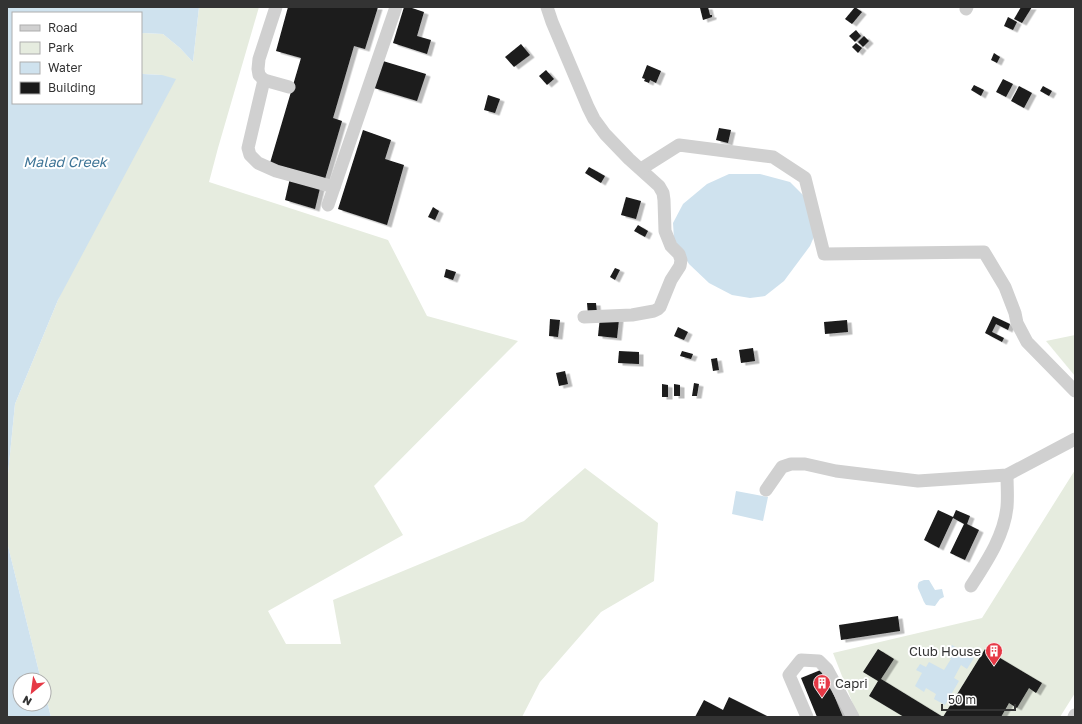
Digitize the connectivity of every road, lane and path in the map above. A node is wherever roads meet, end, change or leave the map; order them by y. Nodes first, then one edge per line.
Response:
1 (276, 7) edge
2 (396, 7) edge
3 (547, 7) edge
4 (264, 80) junction
5 (289, 87) dead end
6 (641, 169) junction
7 (334, 187) junction
8 (328, 205) dead end
9 (584, 317) dead end
10 (1075, 391) edge
11 (1075, 439) edge
12 (1008, 475) junction
13 (766, 490) dead end
14 (971, 586) dead end
15 (806, 717) edge
16 (853, 717) edge

1 - 4 street
2 - 7 street
3 - 6 street
4 - 5 street
4 - 7 street
6 - 9 street
6 - 10 street
7 - 8 street
11 - 12 street
12 - 13 street
12 - 14 street
15 - 16 street

